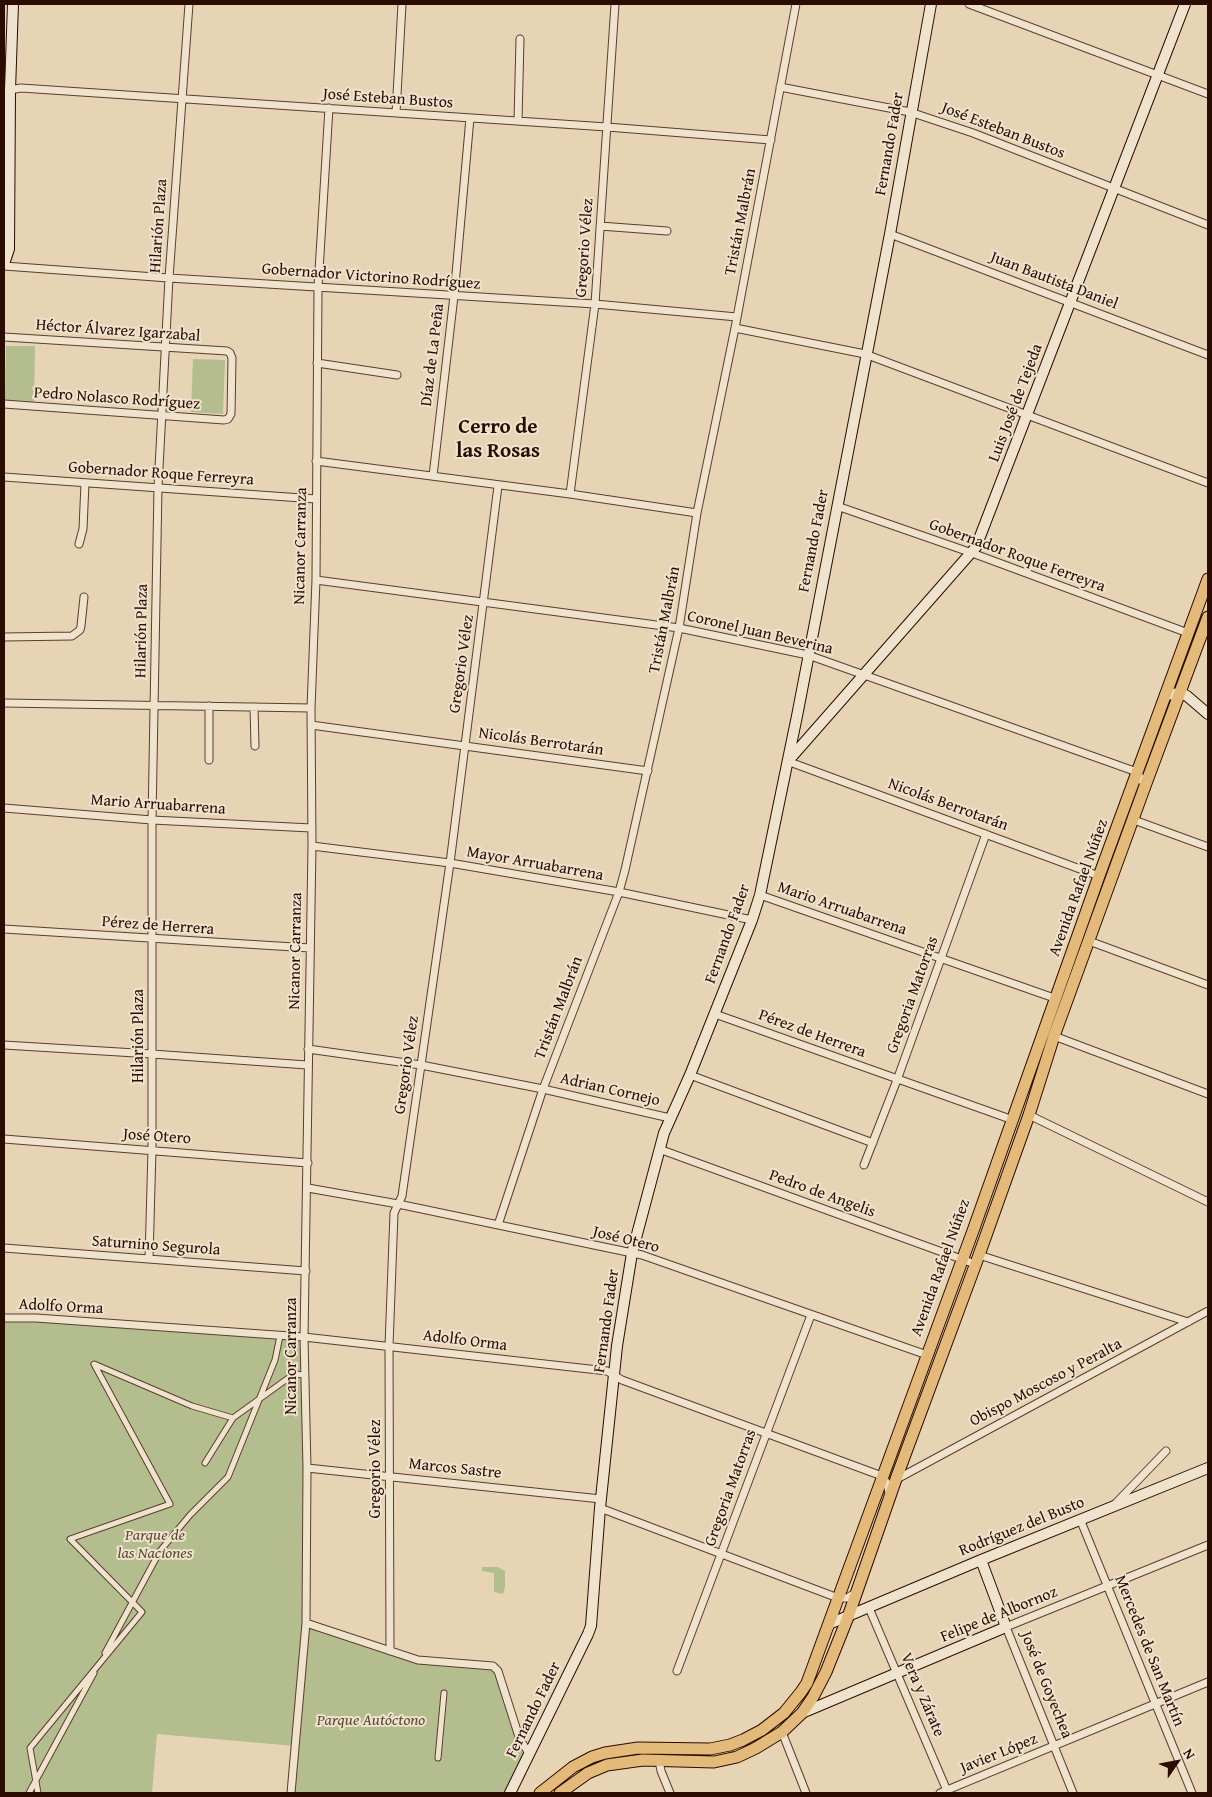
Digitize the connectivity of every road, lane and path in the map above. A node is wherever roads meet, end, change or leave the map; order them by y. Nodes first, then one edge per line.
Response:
1 (4, 4) edge
2 (13, 4) edge
3 (189, 4) edge
4 (402, 4) edge
5 (615, 4) edge
6 (796, 4) edge
7 (931, 4) edge
8 (970, 4) edge
9 (1185, 4) edge
10 (520, 39) dead end
11 (1158, 75) junction
12 (780, 87) junction
13 (7, 90) edge
14 (1208, 94) edge
15 (183, 100) junction
16 (329, 108) junction
17 (910, 112) junction
18 (396, 113) junction
19 (470, 118) junction
20 (518, 121) junction
21 (607, 127) junction
22 (770, 140) junction
23 (1114, 188) junction
24 (1208, 224) edge
25 (600, 226) junction
26 (667, 230) dead end
27 (890, 234) junction
28 (4, 265) edge
29 (169, 278) junction
30 (318, 287) junction
31 (454, 296) junction
32 (1071, 302) junction
33 (595, 304) junction
34 (736, 316) junction
35 (735, 328) junction
36 (4, 337) edge
37 (165, 348) junction
38 (865, 354) junction
39 (1208, 355) edge
40 (317, 363) junction
41 (397, 375) dead end
42 (4, 404) edge
43 (161, 416) junction
44 (1027, 416) junction
45 (228, 419) joint
46 (316, 461) junction
47 (433, 476) junction
48 (4, 477) edge
49 (85, 483) junction
50 (1208, 483) edge
51 (498, 486) junction
52 (158, 487) junction
53 (570, 494) junction
54 (316, 499) junction
55 (837, 506) junction
56 (697, 513) junction
57 (79, 544) dead end
58 (972, 553) junction
59 (1208, 579) edge
60 (316, 580) junction
61 (84, 597) dead end
62 (484, 603) junction
63 (1208, 617) edge
64 (679, 628) junction
65 (1188, 633) junction
66 (4, 637) edge
67 (808, 655) junction
68 (865, 674) junction
69 (1181, 694) junction
70 (1166, 695) junction
71 (4, 703) edge
72 (154, 705) junction
73 (210, 706) junction
74 (254, 707) junction
75 (311, 708) junction
76 (1208, 714) edge
77 (311, 725) junction
78 (255, 746) dead end
79 (465, 746) junction
80 (209, 760) dead end
81 (787, 761) junction
82 (648, 771) junction
83 (1138, 772) junction
84 (1145, 786) junction
85 (4, 808) edge
86 (152, 820) junction
87 (1134, 820) junction
88 (311, 828) junction
89 (986, 834) junction
90 (312, 846) junction
91 (1208, 847) edge
92 (450, 863) junction
93 (1100, 876) junction
94 (619, 892) junction
95 (760, 895) junction
96 (752, 920) junction
97 (4, 929) edge
98 (153, 940) junction
99 (1089, 941) junction
100 (310, 948) junction
101 (941, 957) junction
102 (1208, 985) edge
103 (1056, 999) junction
104 (715, 1014) junction
105 (1054, 1036) junction
106 (4, 1045) edge
107 (308, 1049) junction
108 (152, 1054) junction
109 (307, 1065) junction
110 (421, 1065) junction
111 (690, 1075) junction
112 (897, 1080) junction
113 (543, 1089) junction
114 (1208, 1094) edge
115 (1028, 1115) junction
116 (670, 1118) junction
117 (1013, 1120) junction
118 (4, 1139) edge
119 (873, 1143) junction
120 (659, 1149) junction
121 (152, 1150) junction
122 (308, 1163) junction
123 (864, 1165) dead end
124 (308, 1188) junction
125 (1208, 1202) edge
126 (398, 1204) junction
127 (498, 1225) junction
128 (4, 1248) edge
129 (632, 1253) junction
130 (962, 1259) junction
131 (149, 1260) junction
132 (977, 1260) junction
133 (306, 1271) junction
134 (1208, 1311) edge
135 (811, 1315) junction
136 (4, 1318) edge
137 (1188, 1322) junction
138 (280, 1336) junction
139 (304, 1337) junction
140 (389, 1346) junction
141 (927, 1355) junction
142 (305, 1376) junction
143 (614, 1376) junction
144 (259, 1400) junction
145 (233, 1418) junction
146 (766, 1433) junction
147 (1166, 1451) dead end
148 (206, 1463) dead end
149 (307, 1468) junction
150 (1208, 1468) edge
151 (391, 1476) junction
152 (882, 1476) junction
153 (896, 1479) junction
154 (890, 1497) junction
155 (600, 1504) junction
156 (1114, 1505) junction
157 (1080, 1519) junction
158 (1208, 1545) edge
159 (722, 1554) junction
160 (981, 1560) junction
161 (1108, 1586) junction
162 (858, 1589) junction
163 (838, 1598) junction
164 (132, 1602) junction
165 (869, 1608) junction
166 (848, 1616) junction
167 (306, 1623) junction
168 (829, 1624) junction
169 (1006, 1628) junction
170 (390, 1651) junction
171 (100, 1662) junction
172 (677, 1671) dead end
173 (898, 1673) junction
174 (1208, 1682) edge
175 (444, 1693) dead end
176 (1156, 1704) junction
177 (802, 1713) junction
178 (782, 1732) junction
179 (1054, 1746) junction
180 (529, 1753) junction
181 (438, 1758) dead end
182 (660, 1760) junction
183 (36, 1781) junction
184 (945, 1792) edge
185 (29, 1793) edge
186 (38, 1793) edge
187 (291, 1793) edge
188 (510, 1793) edge
189 (540, 1793) edge
190 (560, 1793) edge
191 (670, 1793) edge
192 (806, 1793) edge
193 (1073, 1793) edge
194 (1192, 1793) edge

1 - 2 street
2 - 13 main road
3 - 15 street, Hilarión Plaza
4 - 18 street
5 - 21 street, Gregorio Vélez
6 - 12 street, Tristán Malbrán
7 - 17 main road, Fernando Fader
8 - 11 street
9 - 11 main road, Luis José de Tejeda
10 - 20 street
11 - 14 street
11 - 23 main road, Luis José de Tejeda
12 - 17 street, José Esteban Bustos
12 - 22 street, Tristán Malbrán
13 - 15 street, José Esteban Bustos
13 - 28 main road
15 - 16 street, José Esteban Bustos
15 - 29 street, Hilarión Plaza
16 - 18 street, José Esteban Bustos
16 - 30 street, Nicanor Carranza
17 - 23 street, José Esteban Bustos
17 - 27 main road, Fernando Fader
18 - 19 street, José Esteban Bustos
19 - 20 street, José Esteban Bustos
19 - 31 street, Díaz de La Peña
20 - 21 street, José Esteban Bustos
21 - 22 street, José Esteban Bustos
21 - 25 street, Gregorio Vélez
22 - 34 street, Tristán Malbrán
23 - 24 street, José Esteban Bustos
23 - 32 main road, Luis José de Tejeda
25 - 26 street
25 - 33 street, Gregorio Vélez
27 - 32 street, Juan Bautista Daniel
27 - 38 main road, Fernando Fader
28 - 29 street, Gobernador Victorino Rodríguez
29 - 30 street, Gobernador Victorino Rodríguez
29 - 37 street, Hilarión Plaza
30 - 31 street, Gobernador Victorino Rodríguez
30 - 40 street, Nicanor Carranza
31 - 33 street, Gobernador Victorino Rodríguez
31 - 47 street, Díaz de La Peña
32 - 39 street, Juan Bautista Daniel
32 - 44 main road, Luis José de Tejeda
33 - 34 street, Gobernador Victorino Rodríguez
33 - 53 street, Gregorio Vélez
34 - 35 street, Tristán Malbrán
35 - 38 street
35 - 56 street, Tristán Malbrán
36 - 37 street, Héctor Álvarez Igarzabal
37 - 43 street, Hilarión Plaza
37 - 45 street, Héctor Álvarez Igarzabal
38 - 44 street
38 - 55 main road, Fernando Fader
40 - 41 street
40 - 46 street, Nicanor Carranza
42 - 43 street, Pedro Nolasco Rodríguez
43 - 45 street, Pedro Nolasco Rodríguez
43 - 52 street, Hilarión Plaza
44 - 50 street
44 - 58 main road, Luis José de Tejeda
46 - 47 street
46 - 54 street, Nicanor Carranza
47 - 51 street
48 - 49 street, Gobernador Roque Ferreyra
49 - 52 street, Gobernador Roque Ferreyra
49 - 57 street
51 - 53 street
51 - 62 street, Gregorio Vélez
52 - 54 street, Gobernador Roque Ferreyra
52 - 72 street, Hilarión Plaza
53 - 56 street
54 - 60 street, Nicanor Carranza
55 - 58 street, Gobernador Roque Ferreyra
55 - 67 main road, Fernando Fader
56 - 64 street, Tristán Malbrán
58 - 65 street, Gobernador Roque Ferreyra
58 - 68 main road, Luis José de Tejeda
59 - 65 main road, Avenida Rafael Núñez
60 - 62 street, Coronel Juan Beverina
60 - 75 street, Nicanor Carranza
61 - 66 street
62 - 64 street, Coronel Juan Beverina
62 - 79 street, Gregorio Vélez
63 - 69 main road, Avenida Rafael Núñez
64 - 67 street, Coronel Juan Beverina
64 - 82 street, Tristán Malbrán
65 - 70 main road, Avenida Rafael Núñez
67 - 68 street, Coronel Juan Beverina
67 - 81 main road, Fernando Fader
68 - 81 main road, Luis José de Tejeda
68 - 83 street, Coronel Juan Beverina
69 - 70 main road
69 - 76 main road
69 - 84 main road, Avenida Rafael Núñez
70 - 83 main road, Avenida Rafael Núñez
71 - 72 street
72 - 73 street
72 - 86 street, Hilarión Plaza
73 - 74 street
73 - 80 street
74 - 75 street
74 - 78 street
75 - 77 street, Nicanor Carranza
77 - 79 street, Nicolás Berrotarán
77 - 88 street, Nicanor Carranza
79 - 82 street, Nicolás Berrotarán
79 - 92 street, Gregorio Vélez
81 - 89 street, Nicolás Berrotarán
81 - 95 main road, Fernando Fader
82 - 94 street, Tristán Malbrán
83 - 84 street
83 - 93 main road, Avenida Rafael Núñez
84 - 87 main road, Avenida Rafael Núñez
85 - 86 street, Mario Arruabarrena
86 - 88 street, Mario Arruabarrena
86 - 98 street, Hilarión Plaza
87 - 91 street
87 - 99 main road, Avenida Rafael Núñez
88 - 90 street, Nicanor Carranza
89 - 93 street, Nicolás Berrotarán
89 - 101 street, Gregoria Matorras
90 - 92 street, Mayor Arruabarrena
90 - 100 street, Nicanor Carranza
92 - 94 street, Mayor Arruabarrena
92 - 110 street, Gregorio Vélez
93 - 103 main road, Avenida Rafael Núñez
94 - 96 street, Mayor Arruabarrena
94 - 113 street, Tristán Malbrán
95 - 96 main road, Fernando Fader
95 - 101 street, Mario Arruabarrena
96 - 104 main road, Fernando Fader
97 - 98 street, Pérez de Herrera
98 - 100 street, Pérez de Herrera
98 - 108 street, Hilarión Plaza
99 - 102 street
99 - 105 main road, Avenida Rafael Núñez
100 - 107 street, Nicanor Carranza
101 - 103 street, Mario Arruabarrena
101 - 112 street, Gregoria Matorras
103 - 117 main road, Avenida Rafael Núñez
104 - 111 main road, Fernando Fader
104 - 112 street, Pérez de Herrera
105 - 114 street
105 - 115 main road, Avenida Rafael Núñez
106 - 108 street
107 - 109 street, Nicanor Carranza
107 - 110 street, Adrian Cornejo
108 - 109 street
108 - 121 street, Hilarión Plaza
109 - 122 street, Nicanor Carranza
110 - 113 street, Adrian Cornejo
110 - 126 street, Gregorio Vélez
111 - 116 main road, Fernando Fader
111 - 119 street
112 - 117 street, Pérez de Herrera
112 - 119 street, Gregoria Matorras
113 - 116 street, Adrian Cornejo
113 - 127 street, Tristán Malbrán
115 - 125 street
115 - 132 main road, Avenida Rafael Núñez
116 - 120 main road, Fernando Fader
117 - 130 main road, Avenida Rafael Núñez
118 - 121 street, José Otero
119 - 123 street, Gregoria Matorras
120 - 129 main road, Fernando Fader
120 - 130 street, Pedro de Angelis
121 - 122 street, José Otero
121 - 131 street, Hilarión Plaza
122 - 124 street, Nicanor Carranza
124 - 126 street, José Otero
124 - 133 street, Nicanor Carranza
126 - 127 street, José Otero
126 - 140 street, Gregorio Vélez
127 - 129 street, José Otero
128 - 131 street, Saturnino Segurola
129 - 135 street, José Otero
129 - 143 main road, Fernando Fader
130 - 132 street, Pedro de Angelis
130 - 141 main road, Avenida Rafael Núñez
131 - 133 street, Saturnino Segurola
132 - 137 street, Pedro de Angelis
132 - 153 main road, Avenida Rafael Núñez
133 - 139 street, Nicanor Carranza
134 - 137 street, Obispo Moscoso y Peralta
135 - 141 street, José Otero
135 - 146 street, Gregoria Matorras
136 - 138 street, Adolfo Orma
137 - 153 street, Obispo Moscoso y Peralta
138 - 139 street, Adolfo Orma
138 - 144 street
139 - 140 street, Adolfo Orma
139 - 142 street, Nicanor Carranza
140 - 143 street, Adolfo Orma
140 - 151 street, Gregorio Vélez
141 - 152 main road, Avenida Rafael Núñez
142 - 144 street
142 - 149 street, Nicanor Carranza
143 - 146 street, Adolfo Orma
143 - 155 main road, Fernando Fader
144 - 145 street
144 - 164 street
145 - 148 street
145 - 164 street
146 - 152 street, Adolfo Orma
146 - 159 street, Gregoria Matorras
147 - 156 street
149 - 151 street, Marcos Sastre
149 - 167 street, Nicanor Carranza
150 - 156 main road, Rodríguez del Busto
151 - 155 street, Marcos Sastre
151 - 170 street, Gregorio Vélez
152 - 154 street
152 - 163 main road, Avenida Rafael Núñez
153 - 154 main road, Avenida Rafael Núñez
154 - 162 main road, Avenida Rafael Núñez
155 - 159 street, Marcos Sastre
155 - 180 main road, Fernando Fader
156 - 157 main road, Rodríguez del Busto
157 - 160 main road, Rodríguez del Busto
157 - 161 street, Mercedes de San Martín
158 - 161 street, Felipe de Albornoz
159 - 163 street, Marcos Sastre
159 - 172 street, Gregoria Matorras
160 - 165 main road, Rodríguez del Busto
160 - 169 main road, José de Goyechea
161 - 169 street, Felipe de Albornoz
161 - 176 street, Mercedes de San Martín
162 - 163 street
162 - 166 main road, Avenida Rafael Núñez
163 - 168 main road, Avenida Rafael Núñez
164 - 171 street
164 - 171 street
165 - 166 main road, Rodríguez del Busto
165 - 173 street, Vera y Zárate
166 - 168 main road, Rodríguez del Busto
166 - 177 main road, Avenida Rafael Núñez
167 - 170 street
167 - 187 street, Nicanor Carranza
168 - 189 main road, Avenida Rafael Núñez
169 - 173 main road, Felipe de Albornoz
169 - 179 street, José de Goyechea
170 - 180 street
171 - 183 street
171 - 183 street
173 - 177 main road, Felipe de Albornoz
173 - 184 street, Vera y Zárate
174 - 176 street, Javier López
175 - 181 street
176 - 179 street, Javier López
176 - 194 street, Mercedes de San Martín
177 - 178 main road, Avenida Rafael Núñez
178 - 182 main road, Avenida Rafael Núñez
178 - 192 street
179 - 184 street, Javier López
179 - 193 street, José de Goyechea
180 - 188 main road, Fernando Fader
182 - 190 main road, Avenida Rafael Núñez
182 - 191 street
183 - 185 street
183 - 186 street

